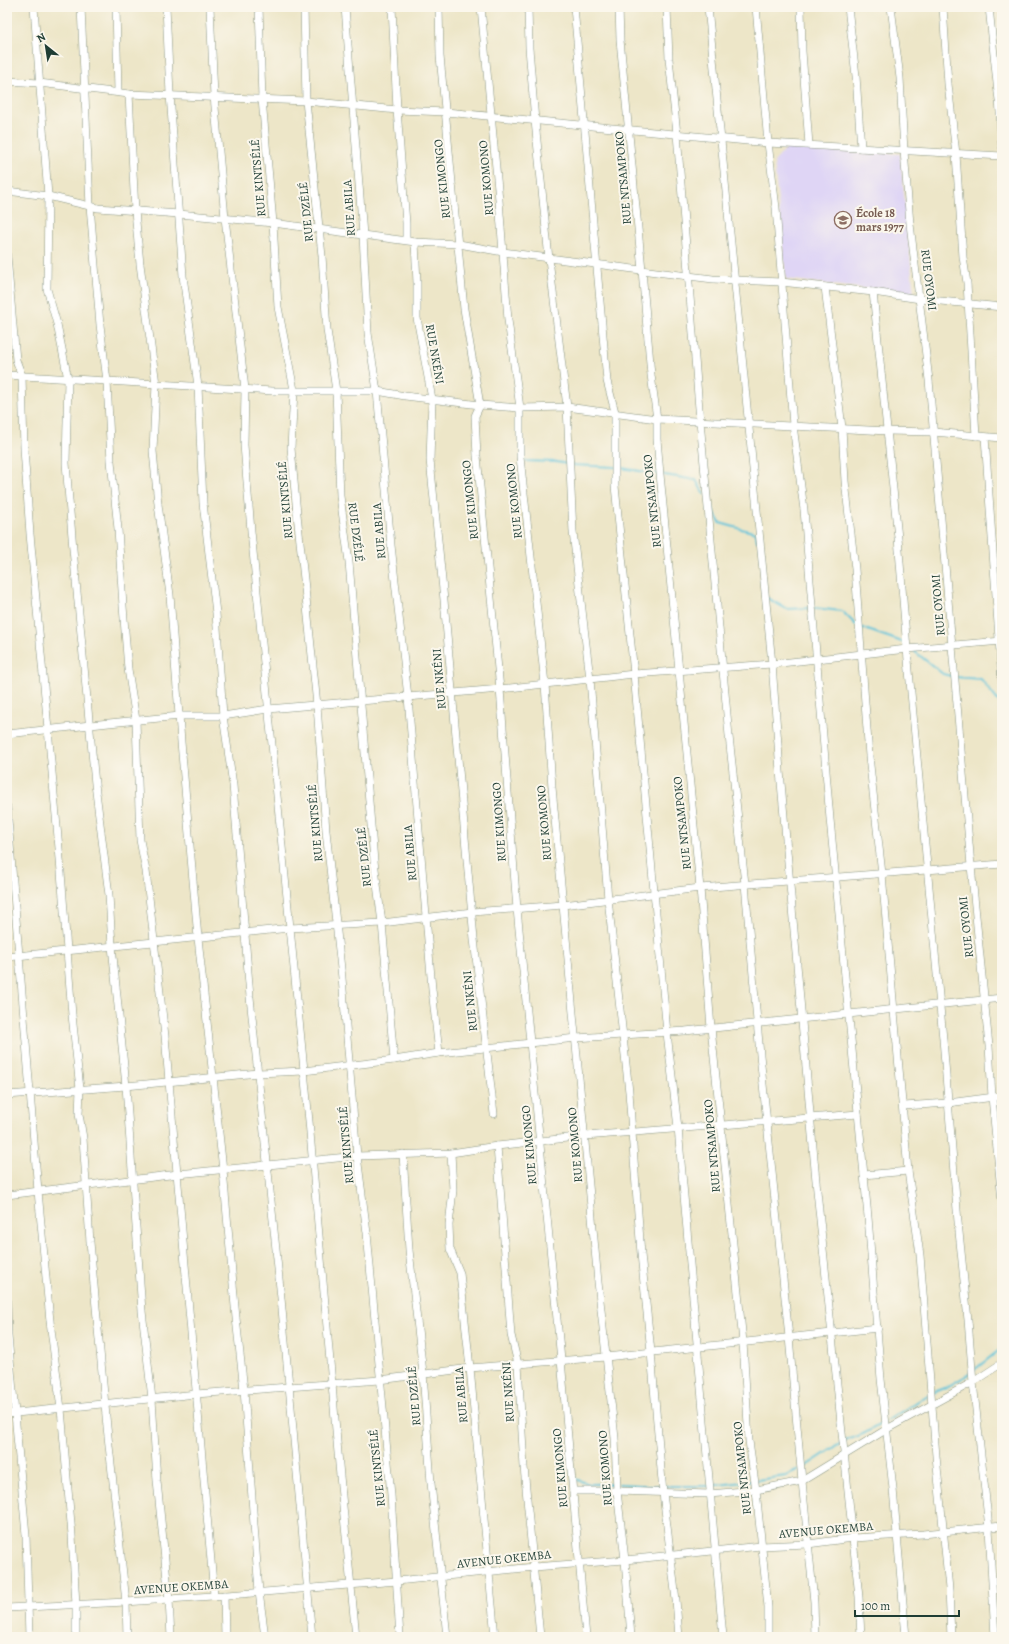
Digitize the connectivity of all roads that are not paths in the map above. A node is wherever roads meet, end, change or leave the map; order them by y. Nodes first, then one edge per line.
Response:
1 (34, 7) edge
2 (81, 7) edge
3 (116, 7) edge
4 (166, 7) edge
5 (210, 7) edge
6 (259, 7) edge
7 (304, 7) edge
8 (345, 7) edge
9 (392, 7) edge
10 (439, 7) edge
11 (481, 7) edge
12 (528, 7) edge
13 (574, 7) edge
14 (619, 7) edge
15 (667, 7) edge
16 (708, 7) edge
17 (756, 7) edge
18 (801, 7) edge
19 (848, 7) edge
20 (891, 7) edge
21 (943, 7) edge
22 (989, 7) edge
23 (7, 80) edge
24 (39, 83) junction
25 (85, 88) junction
26 (118, 92) junction
27 (129, 94) junction
28 (170, 94) junction
29 (214, 96) junction
30 (262, 99) junction
31 (306, 101) junction
32 (352, 106) junction
33 (397, 110) junction
34 (446, 112) junction
35 (492, 115) junction
36 (535, 120) junction
37 (584, 125) junction
38 (629, 130) junction
39 (677, 134) junction
40 (722, 138) junction
41 (768, 143) junction
42 (809, 145) junction
43 (1002, 146) edge
44 (861, 148) junction
45 (904, 151) junction
46 (956, 154) junction
47 (1002, 156) edge
48 (7, 191) edge
49 (48, 196) junction
50 (90, 206) junction
51 (135, 211) junction
52 (179, 214) junction
53 (225, 218) junction
54 (273, 223) junction
55 (319, 230) junction
56 (362, 234) junction
57 (406, 240) junction
58 (415, 242) junction
59 (459, 244) junction
60 (503, 252) junction
61 (7, 256) edge
62 (549, 259) junction
63 (596, 265) junction
64 (642, 270) junction
65 (690, 275) junction
66 (735, 280) junction
67 (781, 282) junction
68 (825, 287) junction
69 (873, 292) junction
70 (920, 299) junction
71 (967, 304) junction
72 (1002, 307) edge
73 (7, 375) edge
74 (22, 376) junction
75 (68, 379) junction
76 (107, 381) junction
77 (156, 384) junction
78 (198, 386) junction
79 (245, 389) junction
80 (294, 390) junction
81 (377, 390) junction
82 (336, 391) junction
83 (432, 399) junction
84 (480, 405) junction
85 (567, 407) junction
86 (520, 408) junction
87 (615, 412) junction
88 (658, 419) junction
89 (700, 421) junction
90 (748, 424) junction
91 (793, 425) junction
92 (842, 428) junction
93 (888, 431) junction
94 (933, 432) junction
95 (976, 436) junction
96 (985, 437) junction
97 (1002, 438) edge
98 (1000, 641) edge
99 (952, 645) junction
100 (906, 649) junction
101 (860, 653) junction
102 (816, 660) junction
103 (772, 664) junction
104 (724, 668) junction
105 (680, 671) junction
106 (634, 674) junction
107 (590, 679) junction
108 (1002, 682) edge
109 (545, 684) junction
110 (500, 689) junction
111 (451, 693) junction
112 (408, 697) junction
113 (360, 700) junction
114 (317, 704) junction
115 (268, 709) junction
116 (180, 716) junction
117 (222, 716) junction
118 (136, 720) junction
119 (90, 725) junction
120 (48, 729) junction
121 (7, 734) edge
122 (7, 807) edge
123 (1002, 864) edge
124 (971, 866) junction
125 (926, 870) junction
126 (882, 874) junction
127 (836, 878) junction
128 (790, 881) junction
129 (746, 884) junction
130 (700, 888) junction
131 (654, 894) junction
132 (608, 899) junction
133 (563, 905) junction
134 (517, 909) junction
135 (472, 912) junction
136 (427, 917) junction
137 (382, 923) junction
138 (336, 926) junction
139 (290, 928) junction
140 (245, 932) junction
141 (198, 938) junction
142 (154, 942) junction
143 (112, 946) junction
144 (68, 950) junction
145 (19, 955) junction
146 (7, 957) edge
147 (1002, 998) edge
148 (984, 1000) junction
149 (939, 1005) junction
150 (894, 1009) junction
151 (849, 1013) junction
152 (802, 1018) junction
153 (757, 1023) junction
154 (711, 1028) junction
155 (667, 1032) junction
156 (623, 1035) junction
157 (576, 1038) junction
158 (530, 1043) junction
159 (486, 1048) junction
160 (439, 1053) junction
161 (394, 1060) junction
162 (350, 1065) junction
163 (304, 1070) junction
164 (258, 1073) junction
165 (212, 1077) junction
166 (169, 1081) junction
167 (126, 1086) junction
168 (80, 1089) junction
169 (30, 1093) junction
170 (7, 1095) edge
171 (1002, 1096) edge
172 (992, 1097) junction
173 (948, 1103) junction
174 (904, 1106) junction
175 (494, 1114) dead end
176 (858, 1114) junction
177 (811, 1117) junction
178 (766, 1121) junction
179 (721, 1125) junction
180 (678, 1128) junction
181 (632, 1132) junction
182 (585, 1136) junction
183 (540, 1142) junction
184 (496, 1146) junction
185 (403, 1154) junction
186 (452, 1154) junction
187 (358, 1156) junction
188 (313, 1161) junction
189 (267, 1165) junction
190 (223, 1170) junction
191 (908, 1171) junction
192 (178, 1174) junction
193 (864, 1175) junction
194 (134, 1179) junction
195 (86, 1185) junction
196 (38, 1191) junction
197 (7, 1195) edge
198 (1002, 1201) edge
199 (7, 1301) edge
200 (878, 1328) junction
201 (832, 1333) junction
202 (789, 1337) junction
203 (743, 1342) junction
204 (697, 1347) junction
205 (651, 1352) junction
206 (606, 1357) junction
207 (561, 1360) junction
208 (1002, 1363) edge
209 (518, 1364) junction
210 (470, 1368) junction
211 (423, 1373) junction
212 (380, 1380) junction
213 (973, 1382) junction
214 (332, 1384) junction
215 (289, 1388) junction
216 (244, 1390) junction
217 (196, 1394) junction
218 (152, 1399) junction
219 (105, 1404) junction
220 (932, 1404) junction
221 (62, 1409) junction
222 (16, 1413) junction
223 (7, 1414) edge
224 (887, 1429) junction
225 (844, 1456) junction
226 (802, 1481) junction
227 (756, 1490) junction
228 (573, 1491) junction
229 (617, 1491) junction
230 (663, 1494) junction
231 (709, 1494) junction
232 (1002, 1526) edge
233 (989, 1528) junction
234 (944, 1532) junction
235 (897, 1535) junction
236 (853, 1538) junction
237 (808, 1544) junction
238 (761, 1546) junction
239 (716, 1551) junction
240 (670, 1556) junction
241 (625, 1560) junction
242 (579, 1564) junction
243 (534, 1567) junction
244 (488, 1571) junction
245 (442, 1576) junction
246 (396, 1581) junction
247 (352, 1584) junction
248 (308, 1588) junction
249 (259, 1592) junction
250 (214, 1595) junction
251 (224, 1595) junction
252 (169, 1598) junction
253 (126, 1602) junction
254 (76, 1605) junction
255 (29, 1607) junction
256 (7, 1608) edge
257 (29, 1637) edge
258 (76, 1637) edge
259 (127, 1637) edge
260 (171, 1637) edge
261 (225, 1637) edge
262 (265, 1637) edge
263 (312, 1637) edge
264 (356, 1637) edge
265 (400, 1637) edge
266 (447, 1637) edge
267 (495, 1637) edge
268 (540, 1637) edge
269 (586, 1637) edge
270 (631, 1637) edge
271 (678, 1637) edge
272 (723, 1637) edge
273 (768, 1637) edge
274 (816, 1637) edge
275 (861, 1637) edge
276 (906, 1637) edge
277 (952, 1637) edge
278 (995, 1637) edge

1 - 24 street
2 - 25 street
3 - 26 street
4 - 28 street
5 - 29 street
6 - 30 street, RUE KINTSÉLÉ
7 - 31 street, RUE DZÉLÉ
8 - 32 street, RUE ABILA
9 - 33 street
10 - 34 street, RUE KIMONGO
11 - 35 street, RUE KOMONO
12 - 36 street
13 - 37 street
14 - 38 street, RUE NTSAMPOKO
15 - 39 street
16 - 40 street
17 - 41 street
18 - 42 street
19 - 44 street
20 - 45 street, RUE OYOMI
21 - 46 street
22 - 43 street
23 - 24 street
24 - 25 street
24 - 49 street
25 - 26 street
25 - 50 street
26 - 27 street
27 - 28 street
27 - 51 street
28 - 29 street
28 - 52 street
29 - 30 street
29 - 53 street
30 - 31 street
30 - 54 street, RUE KINTSÉLÉ
31 - 32 street
31 - 55 street, RUE DZÉLÉ
32 - 33 street
32 - 56 street, RUE ABILA
33 - 34 street
33 - 57 street
34 - 35 street
34 - 59 street, RUE KIMONGO
35 - 36 street
35 - 60 street, RUE KOMONO
36 - 37 street
36 - 62 street
37 - 38 street
37 - 63 street
38 - 39 street
38 - 64 street, RUE NTSAMPOKO
39 - 40 street
39 - 65 street
40 - 41 street
40 - 66 street
41 - 42 street
41 - 67 street
42 - 44 street
44 - 45 street
45 - 46 street
45 - 70 street, RUE OYOMI
46 - 47 street
46 - 71 street
48 - 49 street
49 - 50 street
49 - 75 street
50 - 51 street
50 - 76 street
51 - 52 street
51 - 77 street
52 - 53 street
52 - 78 street
53 - 54 street
53 - 79 street
54 - 55 street
54 - 80 street, RUE KINTSÉLÉ
55 - 56 street
55 - 82 street, RUE DZÉLÉ
56 - 57 street
56 - 81 street, RUE ABILA
57 - 58 street
58 - 59 street
58 - 83 street, RUE NKÉNI
59 - 60 street
59 - 84 street, RUE KIMONGO
60 - 62 street
60 - 86 street, RUE KOMONO
61 - 74 street
62 - 63 street
62 - 85 street
63 - 64 street
63 - 87 street
64 - 65 street
64 - 88 street, RUE NTSAMPOKO
65 - 66 street
65 - 89 street
66 - 67 street
66 - 90 street
67 - 68 street
67 - 91 street
68 - 69 street
68 - 92 street
69 - 70 street
69 - 93 street
70 - 71 street
70 - 94 street, RUE OYOMI
71 - 72 street
71 - 95 street
73 - 74 street
74 - 75 street
74 - 120 street
75 - 76 street
75 - 119 street
76 - 77 street
76 - 118 street
77 - 78 street
77 - 116 street
78 - 79 street
78 - 117 street
79 - 80 street
79 - 115 street
80 - 82 street
80 - 114 street, RUE KINTSÉLÉ
81 - 82 street
81 - 83 street
81 - 112 street, RUE ABILA
82 - 113 street, RUE DZÉLÉ
83 - 84 street
83 - 111 street, RUE NKÉNI
84 - 86 street
84 - 110 street, RUE KIMONGO
85 - 86 street
85 - 87 street
85 - 107 street
86 - 109 street, RUE KOMONO
87 - 88 street
87 - 106 street
88 - 89 street
88 - 105 street, RUE NTSAMPOKO
89 - 90 street
89 - 104 street
90 - 91 street
90 - 103 street
91 - 92 street
91 - 102 street
92 - 93 street
92 - 101 street
93 - 94 street
93 - 100 street
94 - 95 street
94 - 99 street, RUE OYOMI
95 - 96 street
96 - 97 street
96 - 98 street
98 - 99 street
98 - 108 street
99 - 100 street
99 - 124 street, RUE OYOMI
100 - 101 street
100 - 125 street
101 - 102 street
101 - 126 street
102 - 103 street
102 - 127 street
103 - 104 street
103 - 128 street
104 - 105 street
104 - 129 street
105 - 106 street
105 - 130 street, RUE NTSAMPOKO
106 - 107 street
106 - 131 street
107 - 109 street
107 - 132 street
109 - 110 street
109 - 133 street, RUE KOMONO
110 - 111 street
110 - 134 street, RUE KIMONGO
111 - 112 street
111 - 135 street, RUE NKÉNI
112 - 113 street
112 - 136 street, RUE ABILA
113 - 114 street
113 - 137 street, RUE DZÉLÉ
114 - 115 street
114 - 138 street, RUE KINTSÉLÉ
115 - 117 street
115 - 139 street
116 - 117 street
116 - 118 street
116 - 141 street
117 - 140 street
118 - 119 street
118 - 142 street
119 - 120 street
119 - 143 street
120 - 121 street
120 - 144 street
122 - 145 street
123 - 124 street
124 - 125 street
124 - 148 street, RUE OYOMI
125 - 126 street
125 - 149 street
126 - 127 street
126 - 150 street
127 - 128 street
127 - 151 street
128 - 129 street
128 - 152 street
129 - 130 street
129 - 153 street
130 - 131 street
130 - 154 street, RUE NTSAMPOKO
131 - 132 street
131 - 155 street
132 - 133 street
132 - 156 street
133 - 134 street
133 - 157 street, RUE KOMONO
134 - 135 street
134 - 158 street, RUE KIMONGO
135 - 136 street
135 - 159 street, RUE NKÉNI
136 - 137 street
136 - 160 street, RUE ABILA
137 - 138 street
137 - 161 street, RUE DZÉLÉ
138 - 139 street
138 - 162 street, RUE KINTSÉLÉ
139 - 140 street
139 - 163 street
140 - 141 street
140 - 164 street
141 - 142 street
141 - 165 street
142 - 143 street
142 - 166 street
143 - 144 street
143 - 167 street
144 - 145 street
144 - 168 street
145 - 146 street
145 - 169 street
147 - 148 street
148 - 149 street
148 - 172 street, RUE OYOMI
149 - 150 street
149 - 173 street
150 - 151 street
150 - 174 street
151 - 152 street
151 - 176 street
152 - 153 street
152 - 177 street
153 - 154 street
153 - 178 street
154 - 155 street
154 - 179 street, RUE NTSAMPOKO
155 - 156 street
155 - 180 street
156 - 157 street
156 - 181 street
157 - 158 street
157 - 182 street, RUE KOMONO
158 - 159 street
158 - 183 street, RUE KIMONGO
159 - 160 street
159 - 175 street, RUE NKÉNI
160 - 161 street
161 - 162 street
162 - 163 street
162 - 187 street, RUE KINTSÉLÉ
163 - 164 street
163 - 188 street
164 - 165 street
164 - 189 street
165 - 166 street
165 - 190 street
166 - 167 street
166 - 192 street
167 - 168 street
167 - 194 street
168 - 169 street
168 - 195 street
169 - 170 street
169 - 196 street
171 - 172 street
172 - 173 street
172 - 198 street, RUE OYOMI
173 - 174 street
173 - 213 street
174 - 191 street
176 - 177 street
176 - 193 street
177 - 178 street
177 - 201 street
178 - 179 street
178 - 202 street
179 - 180 street
179 - 203 street, RUE NTSAMPOKO
180 - 181 street
180 - 204 street
181 - 182 street
181 - 205 street
182 - 183 street
182 - 206 street, RUE KOMONO
183 - 184 street
183 - 207 street, RUE KIMONGO
184 - 186 street
184 - 209 street, RUE NKÉNI
185 - 186 street
185 - 187 street
185 - 211 street, RUE DZÉLÉ
186 - 210 street, RUE ABILA
187 - 188 street
187 - 212 street, RUE KINTSÉLÉ
188 - 189 street
188 - 214 street
189 - 190 street
189 - 215 street
190 - 192 street
190 - 216 street
191 - 193 street
191 - 220 street
192 - 194 street
192 - 217 street
193 - 200 street
194 - 195 street
194 - 218 street
195 - 196 street
195 - 219 street
196 - 197 street
196 - 221 street
199 - 222 street
200 - 201 street
200 - 224 street
201 - 202 street
201 - 225 street
202 - 203 street
202 - 226 street
203 - 204 street
203 - 227 street, RUE NTSAMPOKO
204 - 205 street
204 - 231 street
205 - 206 street
205 - 230 street
206 - 207 street
206 - 229 street, RUE KOMONO
207 - 209 street
207 - 228 street, RUE KIMONGO
208 - 213 street
209 - 210 street
209 - 243 street, RUE NKÉNI
210 - 211 street
210 - 244 street, RUE ABILA
211 - 212 street
211 - 245 street, RUE DZÉLÉ
212 - 214 street
212 - 246 street, RUE KINTSÉLÉ
213 - 220 street
213 - 233 street
214 - 215 street
214 - 247 street
215 - 216 street
215 - 248 street
216 - 217 street
216 - 249 street
217 - 218 street
217 - 250 street
218 - 219 street
218 - 252 street
219 - 221 street
219 - 253 street
220 - 224 street
220 - 234 street
221 - 222 street
221 - 254 street
222 - 223 street
222 - 255 street
224 - 225 street
224 - 235 street
225 - 226 street
225 - 236 street
226 - 227 street
226 - 237 street
227 - 231 street
227 - 238 street, RUE NTSAMPOKO
228 - 229 street
228 - 242 street, RUE KIMONGO
229 - 230 street
229 - 241 street, RUE KOMONO
230 - 231 street
230 - 240 street
231 - 239 street
232 - 233 street, AVENUE OKEMBA
233 - 234 street, AVENUE OKEMBA
233 - 278 street
234 - 235 street, AVENUE OKEMBA
234 - 277 street
235 - 236 street, AVENUE OKEMBA
235 - 276 street
236 - 237 street, AVENUE OKEMBA
236 - 275 street
237 - 238 street, AVENUE OKEMBA
237 - 274 street
238 - 239 street, AVENUE OKEMBA
238 - 273 street, RUE NTSAMPOKO
239 - 240 street, AVENUE OKEMBA
239 - 272 street
240 - 241 street, AVENUE OKEMBA
240 - 271 street
241 - 242 street, AVENUE OKEMBA
241 - 270 street, RUE KOMONO
242 - 243 street, AVENUE OKEMBA
242 - 269 street, RUE KIMONGO
243 - 244 street, AVENUE OKEMBA
243 - 268 street, RUE NKÉNI
244 - 245 street, AVENUE OKEMBA
244 - 267 street, RUE ABILA
245 - 246 street, AVENUE OKEMBA
245 - 266 street, RUE DZÉLÉ
246 - 247 street, AVENUE OKEMBA
246 - 265 street, RUE KINTSÉLÉ
247 - 248 street, AVENUE OKEMBA
247 - 264 street
248 - 249 street, AVENUE OKEMBA
248 - 263 street
249 - 251 street, AVENUE OKEMBA
249 - 262 street
250 - 251 street, AVENUE OKEMBA
250 - 252 street, AVENUE OKEMBA
251 - 261 street
252 - 253 street, AVENUE OKEMBA
252 - 260 street
253 - 254 street, AVENUE OKEMBA
253 - 259 street
254 - 255 street, AVENUE OKEMBA
254 - 258 street
255 - 256 street, AVENUE OKEMBA
255 - 257 street

